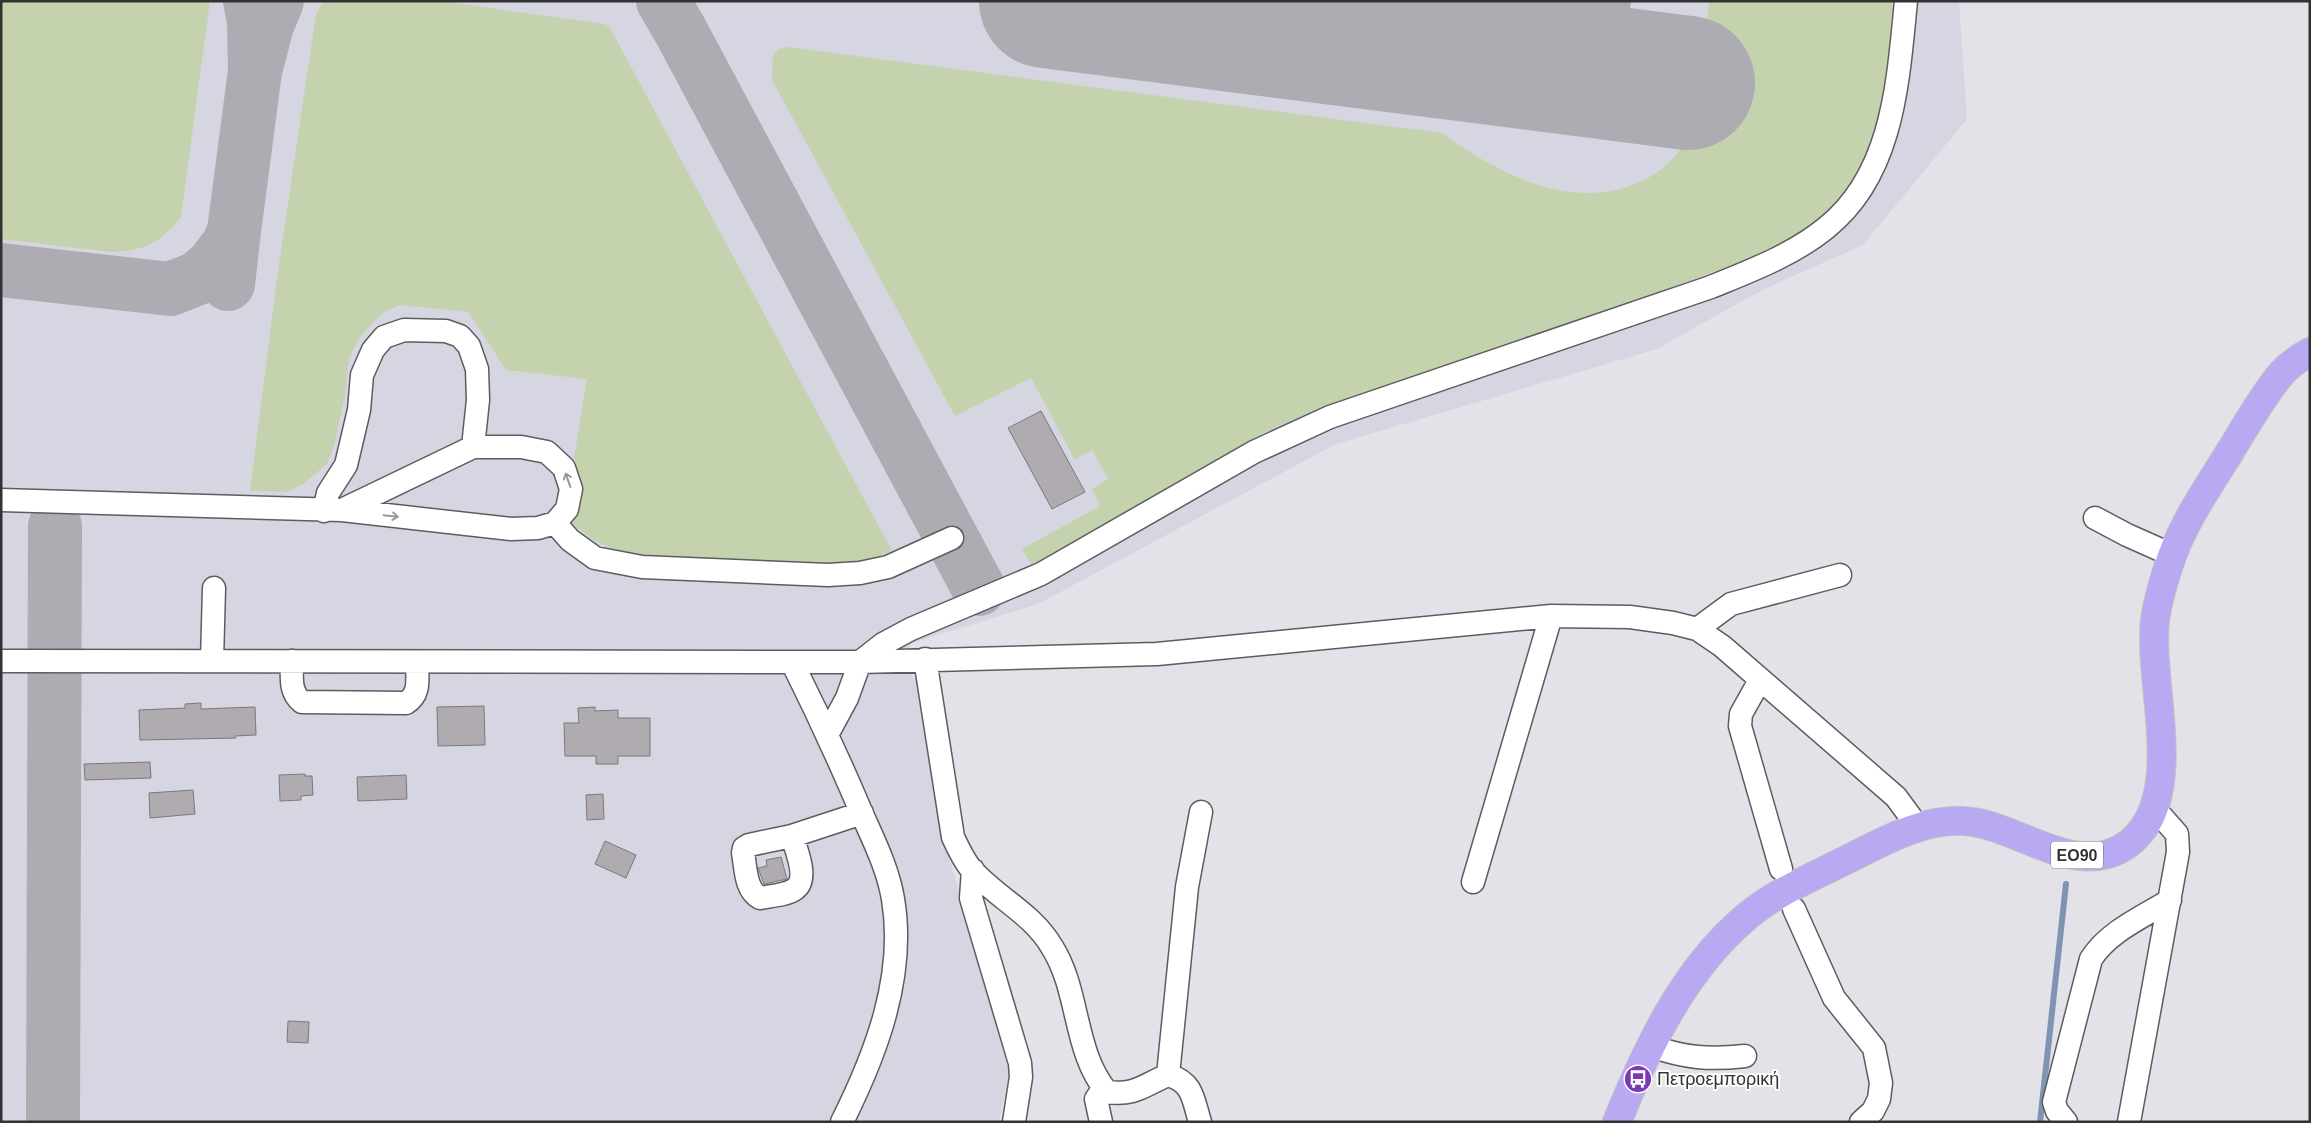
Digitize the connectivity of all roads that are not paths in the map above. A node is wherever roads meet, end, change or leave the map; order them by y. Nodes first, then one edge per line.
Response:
1 (1906, 1) edge
2 (2310, 352) edge
3 (473, 447) junction
4 (1, 500) edge
5 (333, 510) junction
6 (2095, 518) dead end
7 (555, 523) junction
8 (952, 538) dead end
9 (2172, 555) junction
10 (1840, 575) dead end
11 (214, 588) dead end
12 (1551, 616) junction
13 (1697, 629) junction
14 (925, 659) junction
15 (1, 661) edge
16 (212, 661) junction
17 (292, 661) junction
18 (418, 662) junction
19 (792, 662) junction
20 (860, 662) junction
21 (1760, 680) junction
22 (828, 733) junction
23 (2155, 809) junction
24 (1201, 812) dead end
25 (862, 813) junction
26 (1918, 827) junction
27 (792, 836) dead end
28 (1781, 869) dead end
29 (973, 870) junction
30 (1473, 882) dead end
31 (2170, 900) junction
32 (1794, 909) dead end
33 (1651, 1046) junction
34 (1745, 1056) dead end
35 (1168, 1075) junction
36 (1104, 1088) junction
37 (842, 1122) edge
38 (1014, 1122) edge
39 (1101, 1122) edge
40 (1200, 1122) edge
41 (1617, 1122) edge
42 (1861, 1122) edge
43 (2066, 1122) edge
44 (2129, 1122) edge

1 - 20 street
2 - 9 main road, ΕΟ90
3 - 5 street
3 - 5 street
7 -> 3 street
4 - 5 street
5 -> 7 street
6 - 9 street
7 - 8 street
9 - 23 main road, ΕΟ90
10 - 13 street
11 - 16 street
12 - 13 street
12 - 14 street
12 - 30 street
13 - 21 street
14 - 20 street
14 - 29 street
15 - 16 street
16 - 17 street
17 - 18 street
17 - 18 street
18 - 19 street
19 - 20 street
19 - 22 street
20 - 22 street
21 - 26 street
21 - 28 street
22 - 25 street
23 - 26 main road, ΕΟ90
23 - 31 street
24 - 35 street
25 - 27 street
25 - 37 street
26 - 33 main road, ΕΟ90
29 - 36 street
29 - 38 street
31 - 43 street
31 - 44 street
32 - 42 street
33 - 34 street
33 - 41 main road, ΕΟ90
35 - 36 street
35 - 40 street
36 - 39 street

